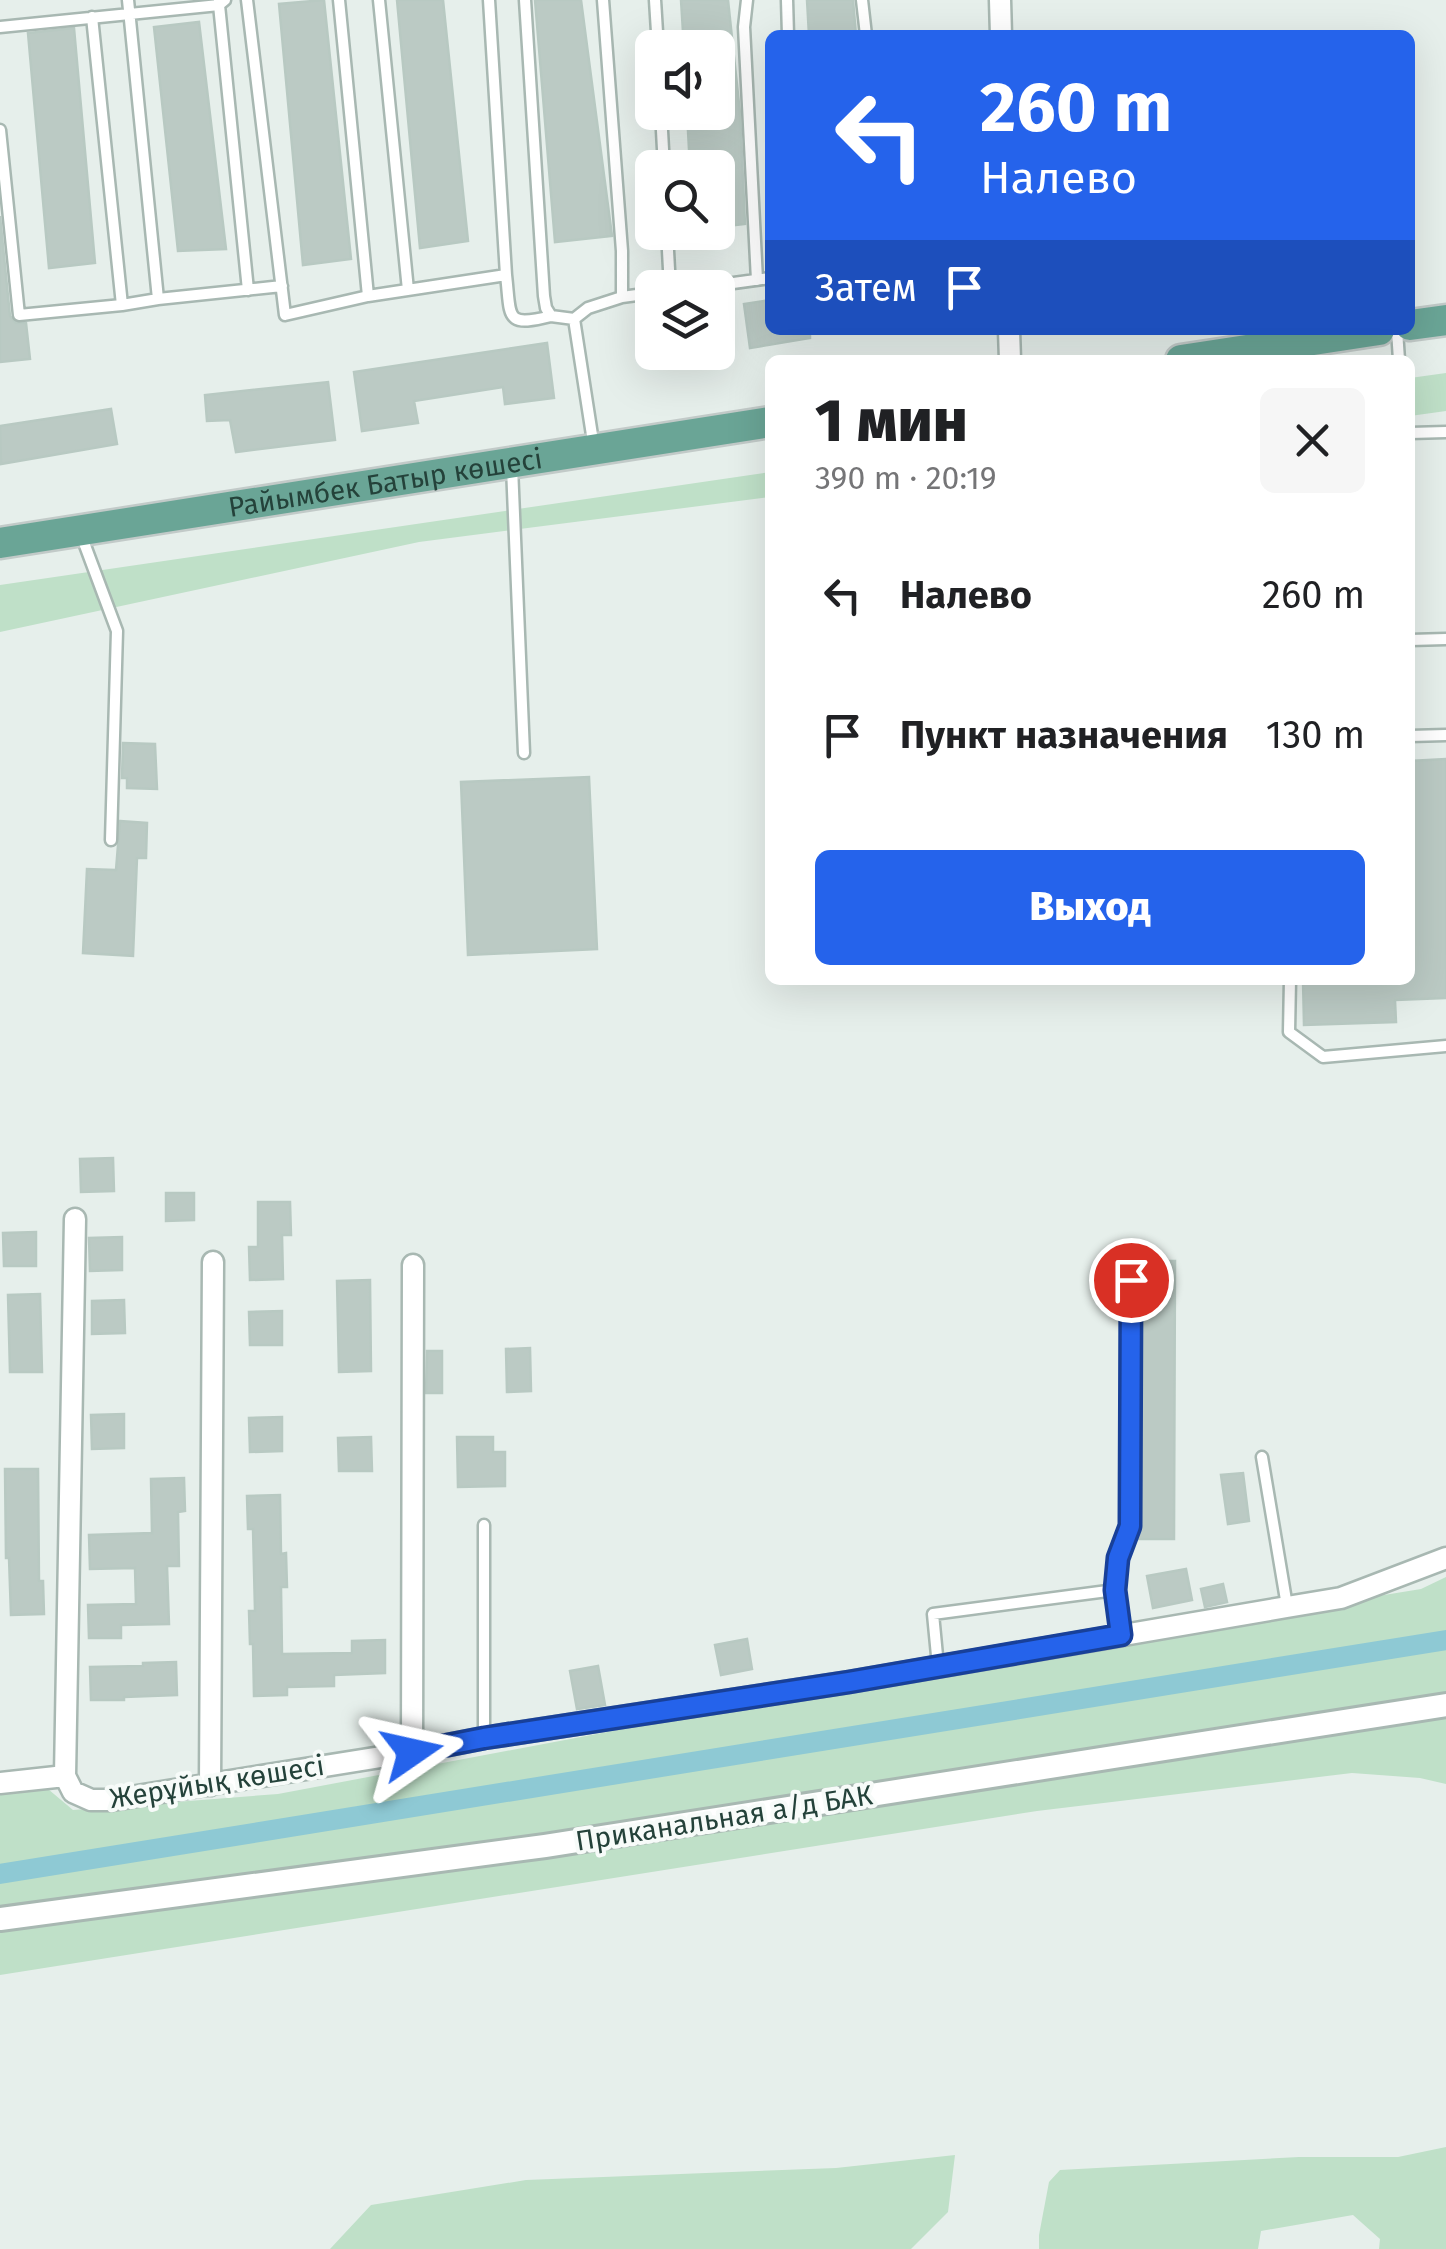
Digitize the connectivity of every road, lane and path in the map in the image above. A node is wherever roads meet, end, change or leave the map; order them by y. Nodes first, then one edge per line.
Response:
1 (128, 0) edge
2 (247, 0) edge
3 (339, 0) edge
4 (380, 0) edge
5 (489, 0) edge
6 (525, 0) edge
7 (604, 0) edge
8 (655, 0) edge
9 (747, 0) edge
10 (787, 0) edge
11 (862, 0) edge
12 (1000, 0) edge
13 (221, 2) edge
14 (130, 15) junction
15 (92, 17) junction
16 (0, 28) edge
17 (657, 30) edge
18 (788, 30) edge
19 (865, 30) edge
20 (1001, 30) edge
21 (0, 130) edge
22 (506, 276) junction
23 (765, 279) edge
24 (757, 280) junction
25 (735, 283) edge
26 (282, 286) junction
27 (248, 290) junction
28 (408, 290) junction
29 (635, 295) edge
30 (368, 296) junction
31 (622, 297) junction
32 (158, 299) junction
33 (122, 305) junction
34 (551, 316) junction
35 (574, 319) junction
36 (1446, 320) edge
37 (1415, 325) edge
38 (1347, 335) edge
39 (1214, 355) edge
40 (765, 423) edge
41 (1415, 432) edge
42 (1446, 432) edge
43 (594, 450) junction
44 (511, 462) junction
45 (79, 531) junction
46 (0, 543) edge
47 (1446, 639) edge
48 (1415, 640) edge
49 (1446, 734) edge
50 (1415, 736) edge
51 (524, 753) dead end
52 (111, 840) dead end
53 (1290, 985) edge
54 (1446, 1046) edge
55 (75, 1219) dead end
56 (213, 1262) dead end
57 (413, 1265) dead end
58 (1131, 1280) dead end
59 (1262, 1457) dead end
60 (484, 1526) dead end
61 (1446, 1558) edge
62 (1115, 1590) junction
63 (1287, 1607) junction
64 (1121, 1635) junction
65 (938, 1666) junction
66 (1446, 1705) edge
67 (484, 1738) junction
68 (412, 1752) junction
69 (65, 1776) junction
70 (0, 1783) edge
71 (210, 1785) junction
72 (0, 1918) edge

1 - 14 lane
2 - 26 lane
3 - 30 lane
4 - 28 lane
5 - 22 lane
6 - 34 lane
7 - 31 lane
8 - 17 lane
9 - 24 lane
10 - 18 lane
11 - 19 lane
12 - 20 street
13 - 14 lane
13 - 27 lane
14 - 15 lane
14 - 32 lane
15 - 16 lane
15 - 33 lane
21 - 33 lane
22 - 28 lane
22 - 34 lane
23 - 24 lane
24 - 25 lane
26 - 27 lane
26 - 30 lane
27 - 32 lane
28 - 30 lane
29 - 31 lane
31 - 35 lane
32 - 33 lane
34 - 35 lane
35 - 43 lane
36 - 37 main road
38 - 39 main road
40 - 43 main road, Райымбек Батыр көшесі
41 - 42 lane
43 - 44 main road, Райымбек Батыр көшесі
44 - 45 main road, Райымбек Батыр көшесі
44 - 51 lane
45 - 46 main road, Райымбек Батыр көшесі
45 - 52 lane
47 - 48 lane
49 - 50 lane
53 - 54 lane
55 - 69 street
56 - 71 street
57 - 68 street
58 - 62 lane
59 - 63 lane
60 - 67 lane
61 - 63 street, Жерұйық көшесі
62 - 64 lane
62 - 65 lane
63 - 64 street, Жерұйық көшесі
64 - 65 street, Жерұйық көшесі
65 - 67 street, Жерұйық көшесі
66 - 72 street, Приканальная а/д БАК
67 - 68 street, Жерұйық көшесі
68 - 71 street, Жерұйық көшесі
69 - 70 street
69 - 71 street, Жерұйық көшесі

